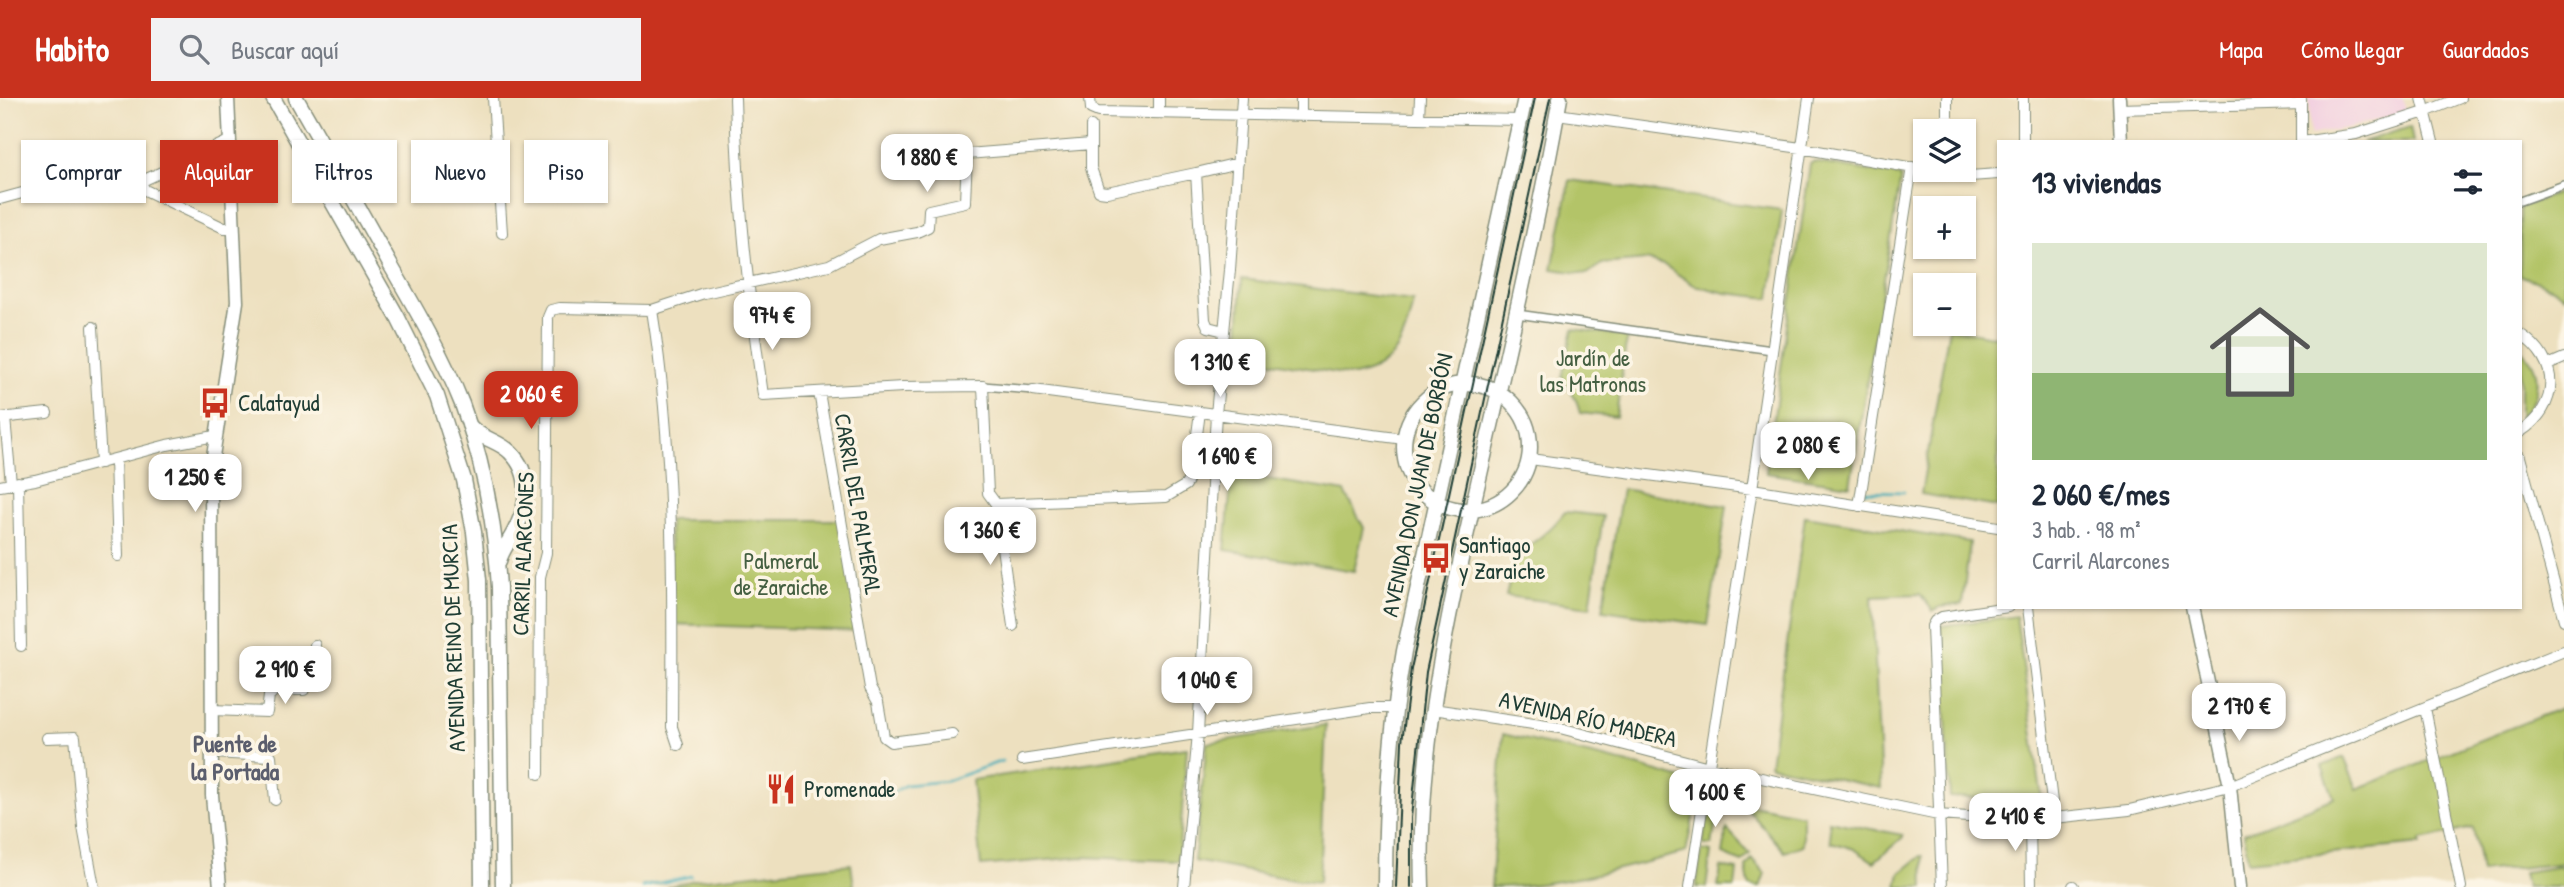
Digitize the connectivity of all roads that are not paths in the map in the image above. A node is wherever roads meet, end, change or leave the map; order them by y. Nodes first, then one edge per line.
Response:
1 (273, 98) edge
2 (296, 98) edge
3 (492, 98) edge
4 (734, 98) edge
5 (1090, 98) edge
6 (1159, 98) edge
7 (1242, 98) edge
8 (1301, 98) edge
9 (1420, 98) edge
10 (1525, 98) edge
11 (1560, 98) edge
12 (1809, 98) edge
13 (1947, 98) edge
14 (2022, 98) edge
15 (2422, 98) edge
16 (2460, 98) edge
17 (230, 99) edge
18 (2301, 101) edge
19 (2119, 104) edge
20 (1158, 112) junction
21 (2425, 112) junction
22 (1242, 113) junction
23 (1301, 114) junction
24 (1557, 114) junction
25 (1419, 117) junction
26 (1947, 119) edge
27 (1521, 120) junction
28 (1091, 126) dead end
29 (231, 140) edge
30 (2023, 140) edge
31 (2121, 140) edge
32 (2302, 140) edge
33 (2316, 140) edge
34 (2432, 140) edge
35 (1091, 144) junction
36 (1801, 148) junction
37 (1238, 163) junction
38 (1912, 167) joint
39 (1196, 173) junction
40 (1997, 174) edge
41 (1976, 176) edge
42 (2564, 185) edge
43 (146, 191) edge
44 (21, 193) edge
45 (0, 199) edge
46 (2522, 200) edge
47 (233, 203) edge
48 (234, 228) junction
49 (502, 233) dead end
50 (749, 284) junction
51 (652, 310) junction
52 (1516, 314) junction
53 (93, 327) dead end
54 (1224, 331) junction
55 (2522, 336) edge
56 (1772, 350) junction
57 (2564, 358) edge
58 (2547, 365) junction
59 (1462, 383) junction
60 (984, 386) junction
61 (1032, 390) joint
62 (819, 391) junction
63 (1499, 391) junction
64 (1200, 412) junction
65 (47, 413) dead end
66 (1216, 414) junction
67 (3, 418) edge
68 (468, 424) junction
69 (2522, 431) edge
70 (215, 436) junction
71 (473, 439) junction
72 (1404, 439) junction
73 (493, 442) junction
74 (115, 459) junction
75 (1530, 459) junction
76 (101, 463) junction
77 (460, 464) junction
78 (2522, 464) edge
79 (15, 482) junction
80 (0, 486) edge
81 (1752, 489) junction
82 (1437, 502) junction
83 (996, 504) junction
84 (1859, 506) junction
85 (1472, 510) junction
86 (1997, 527) edge
87 (118, 556) dead end
88 (498, 569) junction
89 (1997, 609) edge
90 (2028, 609) edge
91 (2192, 609) edge
92 (2564, 620) edge
93 (1013, 626) dead end
94 (21, 646) dead end
95 (315, 646) dead end
96 (2564, 651) edge
97 (1394, 708) junction
98 (2425, 708) junction
99 (1433, 709) junction
100 (212, 710) junction
101 (1198, 733) junction
102 (952, 734) dead end
103 (47, 738) dead end
104 (678, 745) dead end
105 (212, 753) junction
106 (1022, 760) dead end
107 (1709, 767) junction
108 (539, 774) dead end
109 (2230, 786) junction
110 (275, 800) dead end
111 (1938, 815) junction
112 (2030, 818) junction
113 (2054, 818) junction
114 (94, 887) edge
115 (220, 887) edge
116 (482, 887) edge
117 (503, 887) edge
118 (1184, 887) edge
119 (1385, 887) edge
120 (1422, 887) edge
121 (1690, 887) edge
122 (1942, 887) edge
123 (2031, 887) edge
124 (2240, 887) edge
125 (2461, 887) edge

1 - 77 main road, AVENIDA REINO DE MURCIA
2 - 68 main road, AVENIDA REINO DE MURCIA
3 - 49 street
4 - 50 street, CARRIL DEL PALMERAL
5 - 20 street
6 - 20 street
7 - 22 street
8 - 23 street
9 - 25 street
10 - 27 main road, AVENIDA DON JUAN DE BORBÓN
11 - 24 main road
12 - 36 street
13 - 26 street
14 - 30 street
15 - 21 street
16 - 21 street
17 - 29 street
18 - 19 street
18 - 32 street
19 - 31 street
20 - 22 street
21 - 33 street
21 - 34 street
22 - 23 street
22 - 37 street
23 - 25 street
24 - 36 street
24 - 52 main road
25 - 27 street
27 - 59 main road, AVENIDA DON JUAN DE BORBÓN
28 - 35 street
35 - 39 street
35 - 50 street, CARRIL ALARCONES
36 - 38 street
36 - 56 street
37 - 39 street
37 - 54 street
38 - 84 street
39 - 54 street
40 - 41 street
42 - 46 street
43 - 48 street
44 - 45 street
47 - 48 street
48 - 70 street
50 - 51 street, CARRIL ALARCONES
50 - 62 street, CARRIL DEL PALMERAL
51 - 104 street
51 - 108 street, CARRIL ALARCONES
52 - 56 street
52 - 63 main road
53 - 76 street
54 - 66 street
55 - 58 street
56 - 81 street
57 - 58 street
58 - 69 street
59 - 63 main road
59 - 72 main road
59 - 82 main road, AVENIDA DON JUAN DE BORBÓN
60 - 61 street
60 - 62 street
60 - 83 street
61 - 64 street
62 - 102 street, CARRIL DEL PALMERAL
63 - 75 main road
63 - 85 main road
64 - 66 street
64 - 83 street
65 - 67 street
66 - 72 street
66 - 101 street
67 - 79 street
68 - 71 main road, AVENIDA REINO DE MURCIA
68 - 73 main road
70 - 74 street
70 - 100 street
71 - 73 main road
71 - 77 main road
71 - 88 main road, AVENIDA REINO DE MURCIA
72 - 82 main road
73 - 88 main road
74 - 76 street
74 - 87 street
75 - 81 street
75 - 85 main road
76 - 79 street
77 - 116 main road, AVENIDA REINO DE MURCIA
78 - 92 street
79 - 80 street
79 - 94 street
81 - 84 street
81 - 107 street
82 - 85 main road
82 - 97 main road, AVENIDA DON JUAN DE BORBÓN
83 - 93 street
84 - 86 street
85 - 99 main road
88 - 117 main road, AVENIDA REINO DE MURCIA
89 - 111 street
90 - 113 street
91 - 109 street
95 - 100 street
96 - 98 street, AVENIDA RÍO MADERA
97 - 101 street
97 - 119 main road, AVENIDA DON JUAN DE BORBÓN
98 - 109 street, AVENIDA RÍO MADERA
98 - 125 street
99 - 107 street, AVENIDA RÍO MADERA
99 - 120 main road
100 - 105 street
101 - 106 street
101 - 118 street
103 - 114 street
105 - 110 street
105 - 115 street
107 - 111 street, AVENIDA RÍO MADERA
107 - 121 street
109 - 113 street, AVENIDA RÍO MADERA
109 - 124 street
111 - 112 street, AVENIDA RÍO MADERA
111 - 122 street
112 - 113 street, AVENIDA RÍO MADERA
112 - 123 street

